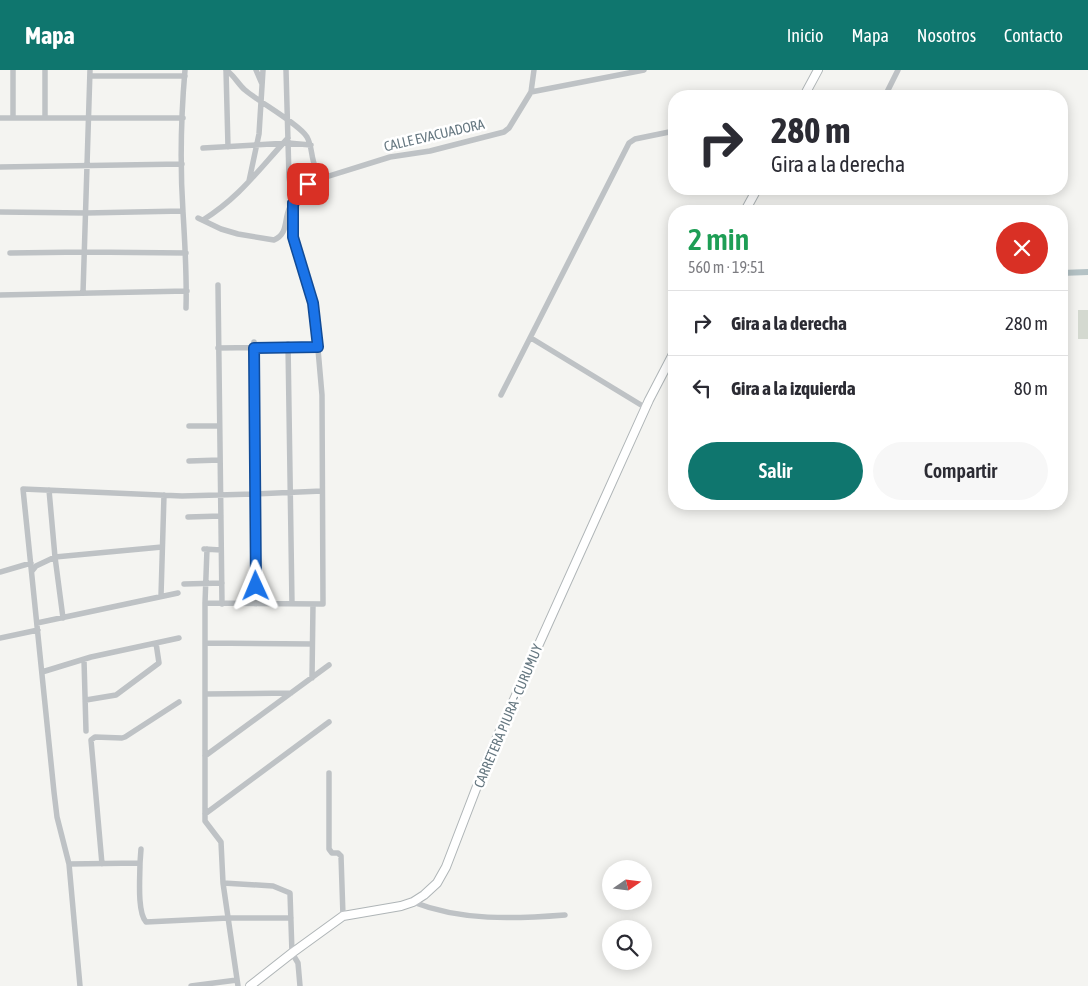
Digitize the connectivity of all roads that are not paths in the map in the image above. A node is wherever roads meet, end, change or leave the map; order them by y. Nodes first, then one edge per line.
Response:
1 (13, 70) edge
2 (45, 70) edge
3 (124, 70) edge
4 (226, 70) edge
5 (256, 70) edge
6 (263, 70) edge
7 (286, 70) edge
8 (534, 70) edge
9 (644, 70) edge
10 (818, 70) edge
11 (898, 70) edge
12 (627, 72) edge
13 (90, 73) edge
14 (185, 73) edge
15 (124, 77) junction
16 (263, 87) junction
17 (807, 90) edge
18 (888, 90) edge
19 (531, 92) junction
20 (261, 102) junction
21 (0, 118) edge
22 (13, 118) junction
23 (46, 118) junction
24 (88, 118) junction
25 (183, 118) junction
26 (288, 120) junction
27 (668, 131) edge
28 (287, 142) junction
29 (256, 145) junction
30 (311, 145) junction
31 (228, 147) junction
32 (204, 148) dead end
33 (87, 164) junction
34 (182, 164) junction
35 (0, 167) edge
36 (329, 176) junction
37 (248, 184) junction
38 (293, 203) junction
39 (183, 211) junction
40 (0, 212) edge
41 (86, 213) junction
42 (84, 252) junction
43 (10, 253) dead end
44 (186, 253) junction
45 (218, 285) dead end
46 (187, 291) junction
47 (83, 293) junction
48 (0, 295) edge
49 (186, 308) dead end
50 (531, 338) junction
51 (254, 345) junction
52 (288, 346) junction
53 (318, 347) junction
54 (218, 348) junction
55 (668, 364) edge
56 (502, 395) dead end
57 (646, 408) junction
58 (189, 426) dead end
59 (220, 426) junction
60 (220, 460) junction
61 (189, 461) dead end
62 (49, 490) junction
63 (322, 491) junction
64 (290, 492) junction
65 (254, 494) junction
66 (164, 495) junction
67 (220, 495) junction
68 (221, 516) junction
69 (188, 517) dead end
70 (162, 547) junction
71 (221, 550) junction
72 (55, 557) junction
73 (31, 563) junction
74 (32, 570) junction
75 (0, 572) edge
76 (207, 583) junction
77 (222, 583) junction
78 (184, 584) dead end
79 (178, 593) dead end
80 (161, 596) junction
81 (205, 603) junction
82 (222, 604) junction
83 (256, 604) junction
84 (292, 604) junction
85 (313, 604) junction
86 (63, 618) junction
87 (37, 626) junction
88 (0, 638) edge
89 (179, 638) dead end
90 (156, 643) junction
91 (205, 643) junction
92 (312, 644) junction
93 (84, 660) junction
94 (329, 665) dead end
95 (42, 672) junction
96 (312, 678) junction
97 (292, 693) junction
98 (206, 694) junction
99 (86, 700) junction
100 (179, 702) dead end
101 (329, 722) dead end
102 (86, 731) dead end
103 (205, 756) junction
104 (329, 773) dead end
105 (205, 814) junction
106 (141, 849) dead end
107 (140, 863) junction
108 (68, 864) junction
109 (102, 864) junction
110 (223, 883) junction
111 (413, 902) junction
112 (565, 915) dead end
113 (343, 916) junction
114 (228, 918) junction
115 (291, 918) junction
116 (292, 953) junction
117 (237, 983) edge
118 (80, 986) edge
119 (191, 986) edge
120 (250, 986) edge
121 (300, 986) edge

1 - 22 street
2 - 23 street
3 - 15 street
4 - 20 street
4 - 31 street
5 - 16 street
6 - 16 street
7 - 26 street
8 - 19 street
9 - 12 street
10 - 17 main road
11 - 18 street
12 - 19 street
13 - 15 street
13 - 24 street
14 - 15 street
14 - 25 street
16 - 20 street
19 - 36 street, CALLE EVACUADORA
20 - 26 street
20 - 29 street
21 - 22 street
22 - 23 street
23 - 24 street
24 - 25 street
24 - 33 street
25 - 34 street
26 - 28 street
26 - 30 street
27 - 50 street
28 - 29 street
28 - 30 street
28 - 37 street
28 - 38 street
29 - 31 street
29 - 37 street
30 - 36 street
31 - 32 street
33 - 34 street
33 - 35 street
33 - 41 street
34 - 39 street
36 - 38 street, CALLE EVACUADORA
37 - 38 street
38 - 53 street
39 - 41 street
39 - 44 street
40 - 41 street
41 - 42 street
42 - 43 street
42 - 44 street
42 - 47 street
44 - 46 street
45 - 54 street
46 - 47 street
46 - 49 street
47 - 48 street
50 - 56 street
50 - 57 street
51 - 52 street
51 - 54 street
51 - 65 street
52 - 53 street
52 - 64 street
53 - 63 street
54 - 59 street
55 - 57 main road, CARRETERA PIURA - CURUMUY
57 - 111 main road, CARRETERA PIURA - CURUMUY
58 - 59 street
59 - 60 street
60 - 61 street
60 - 67 street
62 - 66 street
62 - 72 street
62 - 73 street
63 - 64 street
63 - 85 street
64 - 65 street
64 - 84 street
65 - 67 street
65 - 83 street
66 - 67 street
66 - 70 street
67 - 68 street
68 - 69 street
68 - 71 street
70 - 72 street
70 - 80 street
71 - 76 street
71 - 77 street
72 - 74 street
72 - 86 street
73 - 74 street
73 - 75 street
74 - 87 street
76 - 77 street
76 - 78 street
76 - 81 street
77 - 82 street
79 - 80 street
80 - 86 street
81 - 82 street
81 - 91 street
82 - 83 street
83 - 84 street
84 - 85 street
85 - 92 street
86 - 87 street
87 - 88 street
87 - 95 street
89 - 90 street
90 - 93 street
90 - 99 street
91 - 92 street
91 - 98 street
92 - 96 street
93 - 95 street
93 - 99 street
94 - 96 street
95 - 108 street
96 - 97 street
97 - 98 street
97 - 103 street
98 - 103 street
99 - 102 street
100 - 109 street
101 - 105 street
103 - 105 street
104 - 113 street
105 - 110 street
106 - 107 street
107 - 109 street
107 - 114 street
108 - 109 street
108 - 118 street
110 - 114 street
110 - 115 street
111 - 112 street
111 - 113 main road, CARRETERA PIURA - CURUMUY
113 - 116 main road, CARRETERA PIURA - CURUMUY
114 - 115 street
114 - 117 street
115 - 116 street
116 - 120 main road, CARRETERA PIURA - CURUMUY
116 - 121 street
117 - 119 street

